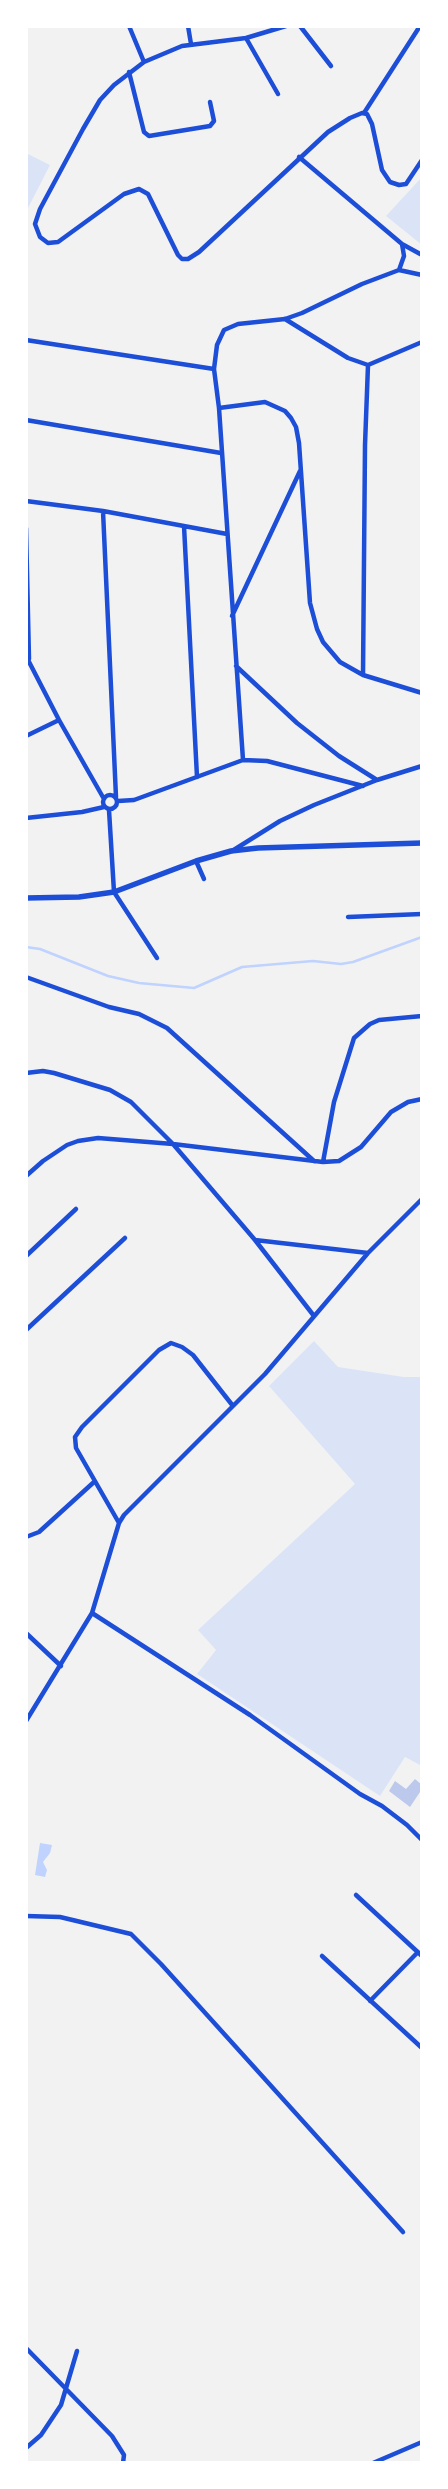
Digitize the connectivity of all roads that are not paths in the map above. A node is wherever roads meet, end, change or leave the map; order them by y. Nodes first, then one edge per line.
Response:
1 (129, 26) edge
2 (188, 26) edge
3 (286, 26) edge
4 (300, 26) edge
5 (420, 26) edge
6 (246, 38) junction
7 (191, 44) junction
8 (144, 62) junction
9 (332, 66) dead end
10 (129, 72) junction
11 (278, 94) dead end
12 (210, 102) dead end
13 (364, 113) junction
14 (299, 158) junction
15 (422, 160) edge
16 (402, 244) junction
17 (422, 255) edge
18 (399, 270) junction
19 (422, 274) edge
20 (285, 319) junction
21 (26, 340) edge
22 (422, 342) edge
23 (368, 365) junction
24 (214, 368) junction
25 (219, 408) junction
26 (26, 420) edge
27 (221, 453) junction
28 (300, 469) junction
29 (26, 501) edge
30 (103, 511) junction
31 (184, 526) junction
32 (26, 528) edge
33 (227, 534) junction
34 (231, 617) junction
35 (28, 658) edge
36 (236, 666) junction
37 (363, 675) junction
38 (422, 693) edge
39 (59, 720) junction
40 (26, 736) edge
41 (243, 760) junction
42 (422, 766) edge
43 (197, 777) junction
44 (377, 780) junction
45 (363, 786) junction
46 (104, 799) junction
47 (117, 799) junction
48 (107, 808) junction
49 (26, 818) edge
50 (422, 843) edge
51 (231, 851) junction
52 (196, 861) junction
53 (204, 879) dead end
54 (114, 892) junction
55 (26, 898) edge
56 (422, 914) edge
57 (348, 917) dead end
58 (157, 958) dead end
59 (26, 977) edge
60 (422, 1016) edge
61 (26, 1073) edge
62 (422, 1099) edge
63 (173, 1144) junction
64 (316, 1162) junction
65 (323, 1162) junction
66 (26, 1176) edge
67 (422, 1199) edge
68 (76, 1209) dead end
69 (125, 1238) dead end
70 (254, 1240) junction
71 (368, 1252) junction
72 (26, 1256) edge
73 (314, 1316) junction
74 (26, 1330) edge
75 (233, 1406) junction
76 (94, 1482) junction
77 (119, 1523) junction
78 (26, 1538) edge
79 (92, 1613) junction
80 (26, 1633) edge
81 (61, 1666) junction
82 (26, 1721) edge
83 (422, 1840) edge
84 (356, 1895) dead end
85 (26, 1916) edge
86 (420, 1954) edge
87 (322, 1956) dead end
88 (370, 2001) junction
89 (422, 2048) edge
90 (403, 2232) dead end
91 (26, 2348) edge
92 (76, 2351) dead end
93 (67, 2390) junction
94 (422, 2442) edge
95 (26, 2448) edge
96 (123, 2463) edge
97 (373, 2463) edge

1 - 8 street
2 - 7 street
3 - 6 street
4 - 9 street
5 - 13 street
6 - 7 street
6 - 11 street
7 - 8 street
8 - 10 street
10 - 12 street
10 - 14 street
13 - 14 street
13 - 15 street
14 - 16 street
16 - 17 street
16 - 18 street
18 - 19 street
18 - 20 street
20 - 23 street
20 - 24 street
21 - 24 street
22 - 23 street
23 - 37 street
24 - 25 street
25 - 27 street
25 - 28 street
26 - 27 street
27 - 33 street
28 - 34 street
28 - 37 street
29 - 30 street
30 - 31 street
30 - 47 street
31 - 33 street
31 - 43 street
32 - 35 street
33 - 34 street
34 - 36 street
35 - 39 street
36 - 41 street
36 - 44 street
37 - 38 street
39 - 40 street
39 - 46 street
41 - 43 street
41 - 45 street
42 - 44 street
43 - 47 street
44 - 45 street
45 - 51 street
46 - 47 street
46 - 48 street
47 - 48 street
48 - 49 street
48 - 54 street
50 - 51 street
51 - 52 street
52 - 53 street
52 - 54 street
54 - 55 street
54 - 58 street
56 - 57 street
59 - 64 street
60 - 65 street
61 - 63 street
62 - 65 street
63 - 64 street
63 - 66 street
63 - 70 street
64 - 65 street
67 - 71 street
68 - 72 street
69 - 74 street
70 - 71 street
70 - 73 street
71 - 73 street
73 - 75 street
75 - 76 street
75 - 77 street
76 - 77 street
76 - 78 street
77 - 79 street
79 - 81 street
79 - 83 street
80 - 81 street
81 - 82 street
84 - 86 street
85 - 90 street
86 - 88 street
87 - 88 street
88 - 89 street
91 - 93 street
92 - 93 street
93 - 95 street
93 - 96 street
94 - 97 street

